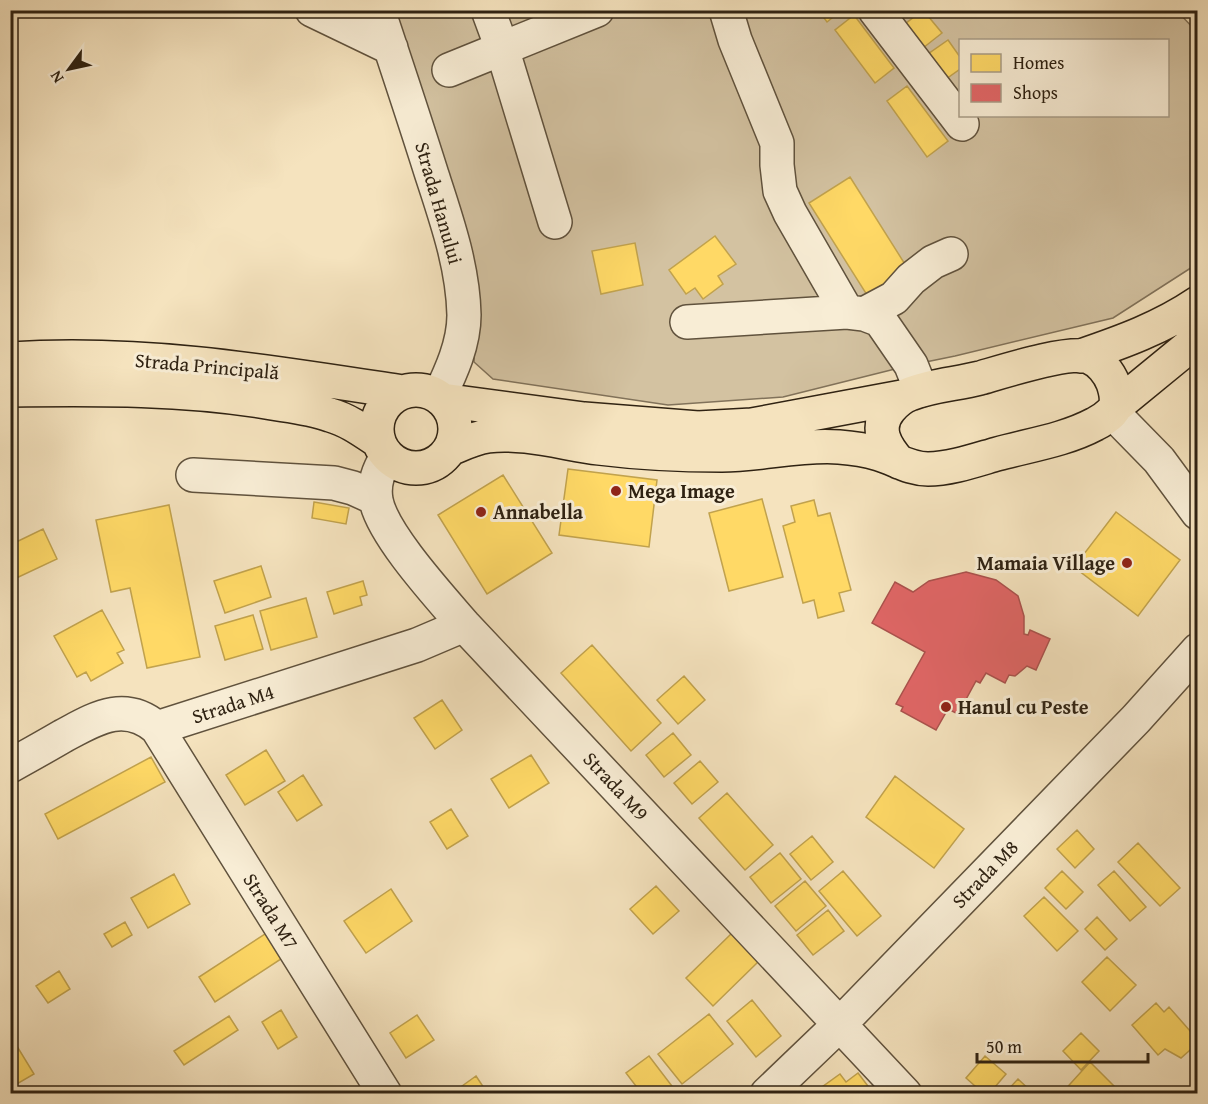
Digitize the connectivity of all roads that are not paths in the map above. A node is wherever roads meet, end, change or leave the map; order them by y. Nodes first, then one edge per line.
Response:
1 (312, 10) edge
2 (378, 10) edge
3 (488, 10) edge
4 (597, 10) edge
5 (726, 10) edge
6 (875, 10) edge
7 (391, 48) junction
8 (502, 48) junction
9 (448, 70) dead end
10 (962, 123) dead end
11 (555, 222) dead end
12 (951, 254) dead end
13 (1197, 303) edge
14 (855, 313) junction
15 (687, 322) dead end
16 (1197, 339) edge
17 (1081, 356) junction
18 (10, 359) edge
19 (10, 390) edge
20 (402, 392) junction
21 (912, 394) junction
22 (440, 399) junction
23 (1113, 409) junction
24 (383, 449) junction
25 (450, 449) junction
26 (899, 462) junction
27 (193, 475) dead end
28 (1192, 496) edge
29 (375, 498) junction
30 (464, 625) junction
31 (1197, 650) edge
32 (157, 728) junction
33 (10, 766) edge
34 (840, 1024) junction
35 (385, 1094) edge
36 (767, 1094) edge
37 (905, 1094) edge

1 - 7 street
2 - 7 street, Strada Hanului
3 - 8 street
4 - 8 street
5 - 14 street
6 - 10 street
7 - 22 street, Strada Hanului
8 - 9 street
8 - 11 street
12 - 14 street
13 - 17 main road
14 - 15 street
14 - 21 street
16 - 23 main road
17 - 21 main road
17 - 23 main road
18 - 20 main road, Strada Principală
19 - 24 main road, Strada Principală
20 - 22 main road
20 - 24 main road
21 - 22 main road
21 - 26 main road
22 - 25 main road
23 - 26 main road
23 - 28 street
24 - 25 main road
24 - 29 street
25 - 26 main road
27 - 29 street
29 - 30 street, Strada M9
30 - 32 street, Strada M4
30 - 34 street, Strada M9
31 - 34 street, Strada M8
32 - 33 street
32 - 35 street, Strada M7
34 - 36 street, Strada M8
34 - 37 street, Strada M9

